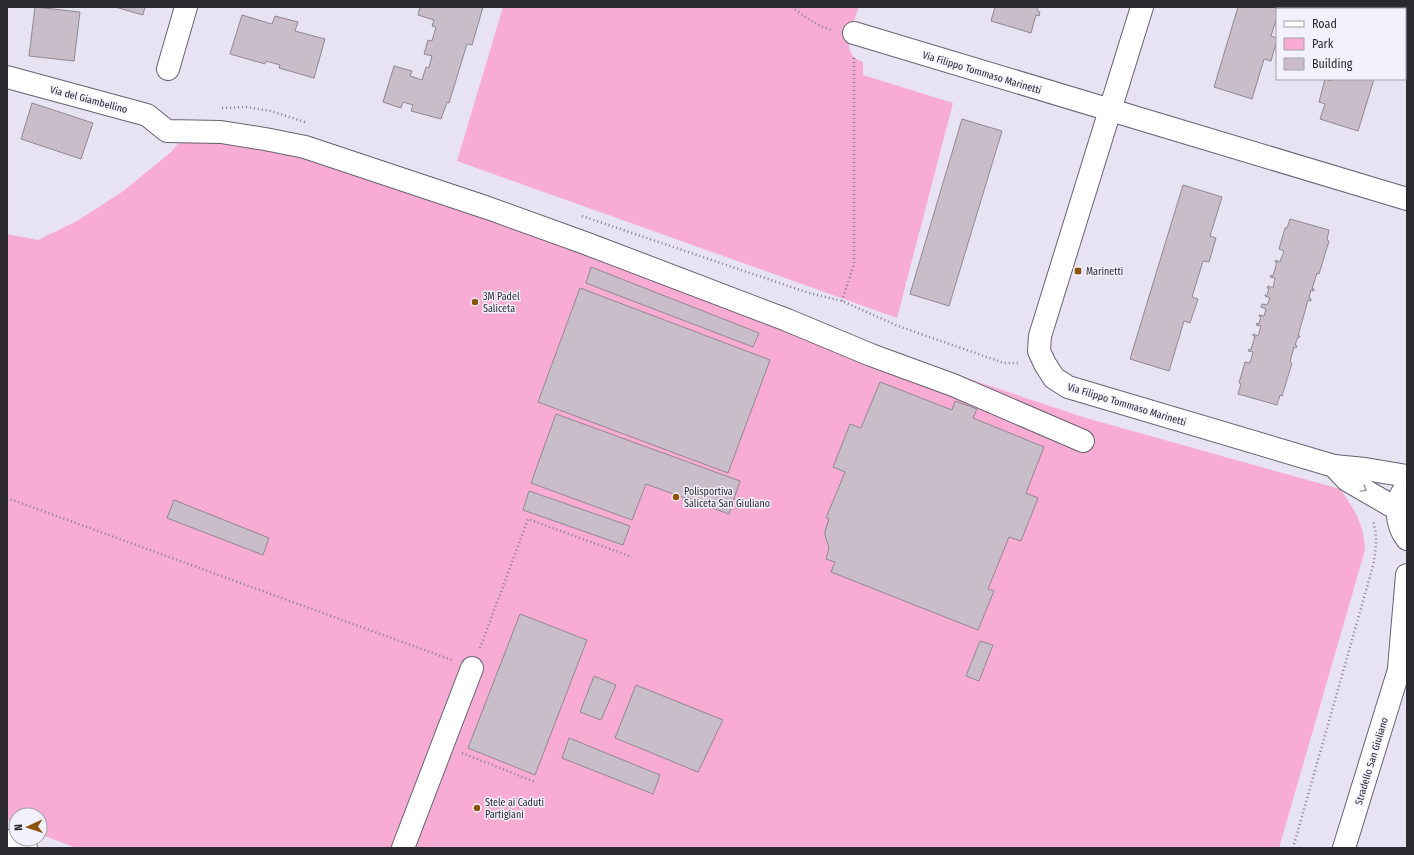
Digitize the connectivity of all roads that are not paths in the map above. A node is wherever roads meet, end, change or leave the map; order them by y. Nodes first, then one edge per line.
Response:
1 (186, 7) edge
2 (1142, 7) edge
3 (854, 33) road end
4 (168, 69) dead end
5 (7, 77) edge
6 (1110, 110) junction
7 (1407, 199) edge
8 (1084, 440) dead end
9 (1334, 466) junction
10 (1407, 476) edge
11 (1407, 486) edge
12 (1397, 508) junction
13 (1407, 538) edge
14 (1407, 575) edge
15 (1407, 653) edge
16 (472, 668) road end
17 (1398, 673) junction
18 (7, 841) edge
19 (26, 848) edge
20 (403, 848) edge
21 (1344, 848) edge

1 - 4 street
2 - 6 street, Via Filippo Tommaso Marinetti
3 - 6 street, Via Filippo Tommaso Marinetti
5 - 8 street, Via del Giambellino
6 - 7 street, Via Filippo Tommaso Marinetti
6 - 9 street, Via Filippo Tommaso Marinetti
9 - 10 street, Via Filippo Tommaso Marinetti
9 -> 12 street, Via Filippo Tommaso Marinetti
11 - 12 street
12 - 13 street
14 - 17 street, Stradello San Giuliano
15 - 17 street, Stradello San Giuliano
16 - 20 street
17 - 21 street, Stradello San Giuliano
18 - 19 street

